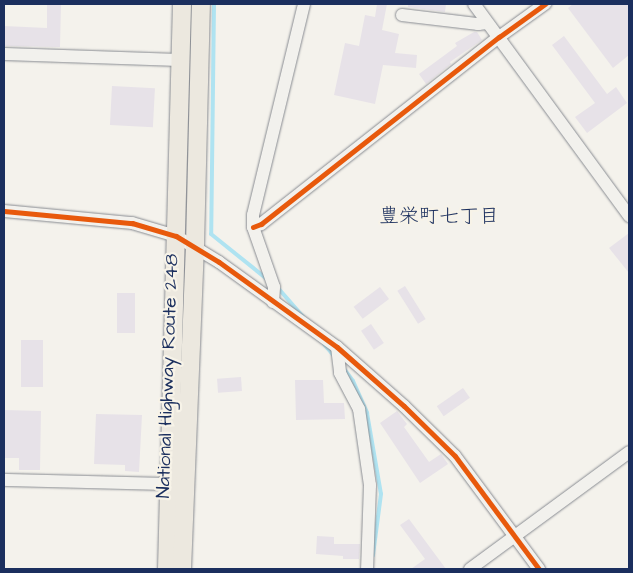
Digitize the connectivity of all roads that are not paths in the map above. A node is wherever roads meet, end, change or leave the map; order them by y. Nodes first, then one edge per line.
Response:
1 (182, 4) edge
2 (201, 4) edge
3 (304, 4) edge
4 (474, 4) edge
5 (545, 4) edge
6 (402, 15) dead end
7 (487, 23) junction
8 (499, 38) junction
9 (4, 54) edge
10 (180, 60) junction
11 (4, 211) edge
12 (629, 216) edge
13 (253, 227) junction
14 (176, 236) junction
15 (195, 246) junction
16 (273, 302) junction
17 (337, 347) junction
18 (629, 452) edge
19 (4, 480) edge
20 (170, 484) junction
21 (514, 536) junction
22 (167, 569) edge
23 (182, 569) edge
24 (368, 569) edge
25 (470, 569) edge
26 (538, 569) edge

1 - 10 highway, National Highway Route 248
2 - 15 highway, National Highway Route 248
3 - 13 street
4 - 7 street
5 - 8 street
6 - 7 street
7 - 8 street
8 - 12 street
8 - 13 street
9 - 10 street
10 - 14 highway, National Highway Route 248
11 - 14 street
13 - 16 street
14 - 15 street
14 - 20 highway, National Highway Route 248
15 - 16 street
15 - 23 highway, National Highway Route 248
16 - 17 street
17 - 21 street
17 - 24 street
18 - 21 street
19 - 20 street
20 - 22 highway, National Highway Route 248
21 - 25 street
21 - 26 street

